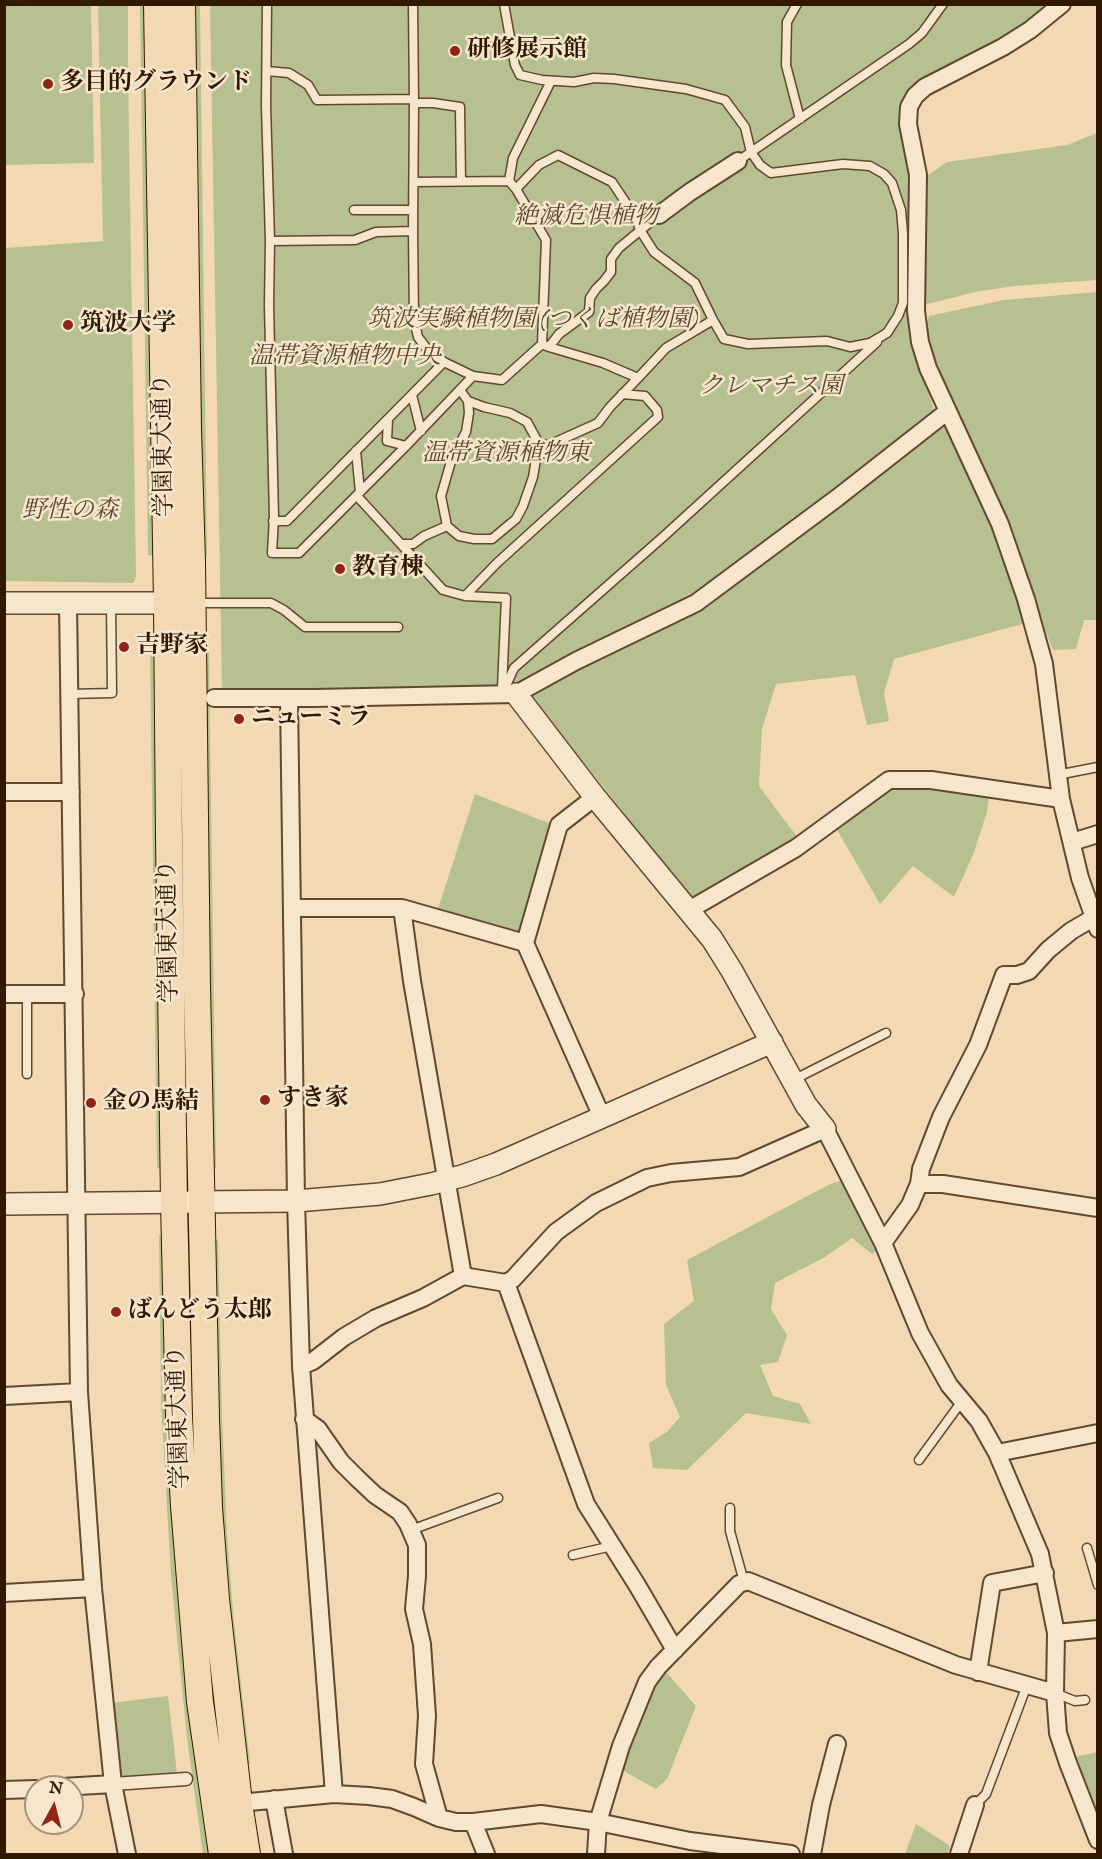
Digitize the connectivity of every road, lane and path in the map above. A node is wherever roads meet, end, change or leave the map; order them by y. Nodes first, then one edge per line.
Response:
1 (157, 4) edge
2 (182, 4) edge
3 (267, 4) edge
4 (413, 4) edge
5 (504, 4) edge
6 (797, 4) edge
7 (943, 4) edge
8 (1062, 4) edge
9 (267, 71) junction
10 (551, 81) junction
11 (414, 101) junction
12 (800, 119) junction
13 (745, 156) junction
14 (461, 181) junction
15 (509, 181) junction
16 (414, 182) junction
17 (516, 189) junction
18 (354, 210) dead end
19 (413, 210) junction
20 (658, 215) joint
21 (640, 230) junction
22 (412, 231) junction
23 (270, 241) junction
24 (713, 320) junction
25 (888, 333) junction
26 (545, 345) junction
27 (444, 362) junction
28 (473, 376) junction
29 (638, 378) junction
30 (460, 390) junction
31 (622, 394) junction
32 (412, 395) junction
33 (468, 401) junction
34 (948, 411) junction
35 (388, 419) junction
36 (421, 431) junction
37 (406, 446) junction
38 (543, 448) junction
39 (356, 451) junction
40 (359, 494) junction
41 (273, 521) junction
42 (447, 526) junction
43 (401, 544) junction
44 (465, 596) junction
45 (4, 603) edge
46 (68, 603) junction
47 (111, 603) junction
48 (179, 603) junction
49 (398, 627) dead end
50 (70, 694) junction
51 (509, 695) junction
52 (214, 698) dead end
53 (289, 699) junction
54 (1098, 768) edge
55 (1057, 775) junction
56 (4, 792) edge
57 (71, 792) junction
58 (595, 797) junction
59 (1061, 799) junction
60 (1098, 834) edge
61 (1072, 842) junction
62 (292, 908) junction
63 (402, 908) junction
64 (689, 910) junction
65 (1095, 924) edge
66 (525, 943) junction
67 (4, 994) edge
68 (27, 994) junction
69 (75, 994) junction
70 (886, 1033) dead end
71 (771, 1042) junction
72 (27, 1074) dead end
73 (793, 1081) junction
74 (602, 1117) junction
75 (825, 1129) junction
76 (446, 1181) junction
77 (919, 1184) junction
78 (202, 1201) junction
79 (296, 1201) junction
80 (174, 1202) junction
81 (77, 1203) junction
82 (4, 1204) edge
83 (1098, 1208) edge
84 (883, 1243) junction
85 (464, 1276) junction
86 (506, 1283) junction
87 (301, 1366) junction
88 (79, 1392) junction
89 (4, 1396) edge
90 (962, 1401) junction
91 (304, 1419) junction
92 (1098, 1434) edge
93 (997, 1453) junction
94 (919, 1460) dead end
95 (498, 1498) dead end
96 (730, 1508) dead end
97 (411, 1530) junction
98 (612, 1546) junction
99 (1087, 1548) dead end
100 (573, 1555) dead end
101 (1044, 1573) junction
102 (744, 1582) junction
103 (1098, 1585) edge
104 (93, 1588) junction
105 (4, 1593) edge
106 (1098, 1629) edge
107 (1056, 1632) junction
108 (675, 1650) junction
109 (978, 1672) junction
110 (1027, 1685) junction
111 (1055, 1693) junction
112 (1085, 1700) dead end
113 (837, 1744) dead end
114 (186, 1779) dead end
115 (114, 1784) junction
116 (84, 1786) edge
117 (24, 1790) edge
118 (4, 1791) edge
119 (334, 1794) junction
120 (274, 1799) junction
121 (239, 1803) junction
122 (975, 1804) joint
123 (439, 1818) junction
124 (473, 1822) junction
125 (598, 1822) junction
126 (1098, 1840) edge
127 (127, 1854) edge
128 (222, 1854) edge
129 (247, 1854) edge
130 (284, 1854) edge
131 (486, 1854) edge
132 (596, 1854) edge
133 (791, 1854) edge
134 (812, 1854) edge
135 (958, 1854) edge

1 - 48 main road, 学園東大通り
2 - 48 main road, 学園東大通り
3 - 9 lane
4 - 11 lane
5 - 10 lane
6 - 12 lane
7 - 12 lane
8 - 34 street
9 - 11 lane
9 - 23 lane
10 - 13 lane
10 - 15 lane
11 - 14 lane
11 - 16 lane
12 - 13 lane
13 - 20 street
13 - 25 lane
14 - 15 lane
14 - 16 lane
15 - 17 lane
16 - 19 lane
17 - 21 lane
17 - 26 lane
18 - 19 lane
19 - 22 lane
20 - 21 lane
21 - 24 lane
21 - 26 lane
22 - 23 lane
22 - 27 lane
23 - 41 lane
24 - 25 lane
24 - 29 lane
25 - 51 lane
26 - 28 lane
26 - 29 lane
27 - 28 lane
27 - 32 lane
28 - 30 lane
29 - 31 lane
30 - 33 lane
30 - 36 lane
31 - 38 lane
31 - 44 lane
32 - 35 lane
32 - 36 lane
33 - 38 lane
33 - 42 lane
34 - 51 street
34 - 55 street
35 - 37 lane
35 - 39 lane
36 - 37 lane
37 - 40 lane
38 - 42 lane
39 - 40 lane
39 - 41 lane
40 - 41 lane
40 - 43 lane
42 - 43 lane
43 - 44 lane
44 - 51 lane
45 - 46 street
46 - 47 street
46 - 50 street
47 - 48 street
47 - 50 lane
48 - 49 lane
48 - 78 main road, 学園東大通り
48 - 80 main road, 学園東大通り
50 - 57 street
51 - 53 street
51 - 58 street
52 - 53 street
53 - 62 street
54 - 55 lane
55 - 59 street
56 - 57 street
57 - 69 street
58 - 64 street
58 - 66 street
59 - 61 street
59 - 64 street
60 - 61 street
61 - 65 street
62 - 63 street
62 - 79 street
63 - 66 street
63 - 76 street
64 - 71 street
65 - 77 street
66 - 74 street
67 - 68 street
68 - 69 street
68 - 72 lane
69 - 81 street
70 - 73 lane
71 - 73 street
71 - 74 street
73 - 75 street
74 - 76 street
75 - 84 street
75 - 86 street
76 - 79 street
76 - 85 street
77 - 83 street
77 - 84 street
78 - 79 street
78 - 80 street
78 - 121 main road, 学園東大通り
79 - 87 street
80 - 81 street
80 - 128 main road, 学園東大通り
81 - 82 street
81 - 88 street
84 - 90 street
85 - 86 street
85 - 87 street
86 - 98 street
87 - 91 street
88 - 89 street
88 - 104 street
90 - 93 street
90 - 94 lane
91 - 97 street
91 - 119 street
92 - 93 street
93 - 101 street
95 - 97 lane
96 - 102 lane
97 - 123 street
98 - 100 lane
98 - 108 street
99 - 103 lane
101 - 107 street
101 - 109 street
102 - 108 street
102 - 109 street
104 - 105 street
104 - 115 street
106 - 107 street
107 - 111 street
108 - 125 street
109 - 110 street
110 - 111 street
110 - 122 lane
111 - 112 lane
111 - 126 street
113 - 134 street
114 - 115 street
115 - 116 street
115 - 127 street
117 - 118 street
119 - 120 street
119 - 123 street
120 - 121 street
120 - 130 street
121 - 129 main road, 学園東大通り
122 - 135 street
123 - 124 street
124 - 125 street
124 - 131 street
125 - 132 street
125 - 133 street

